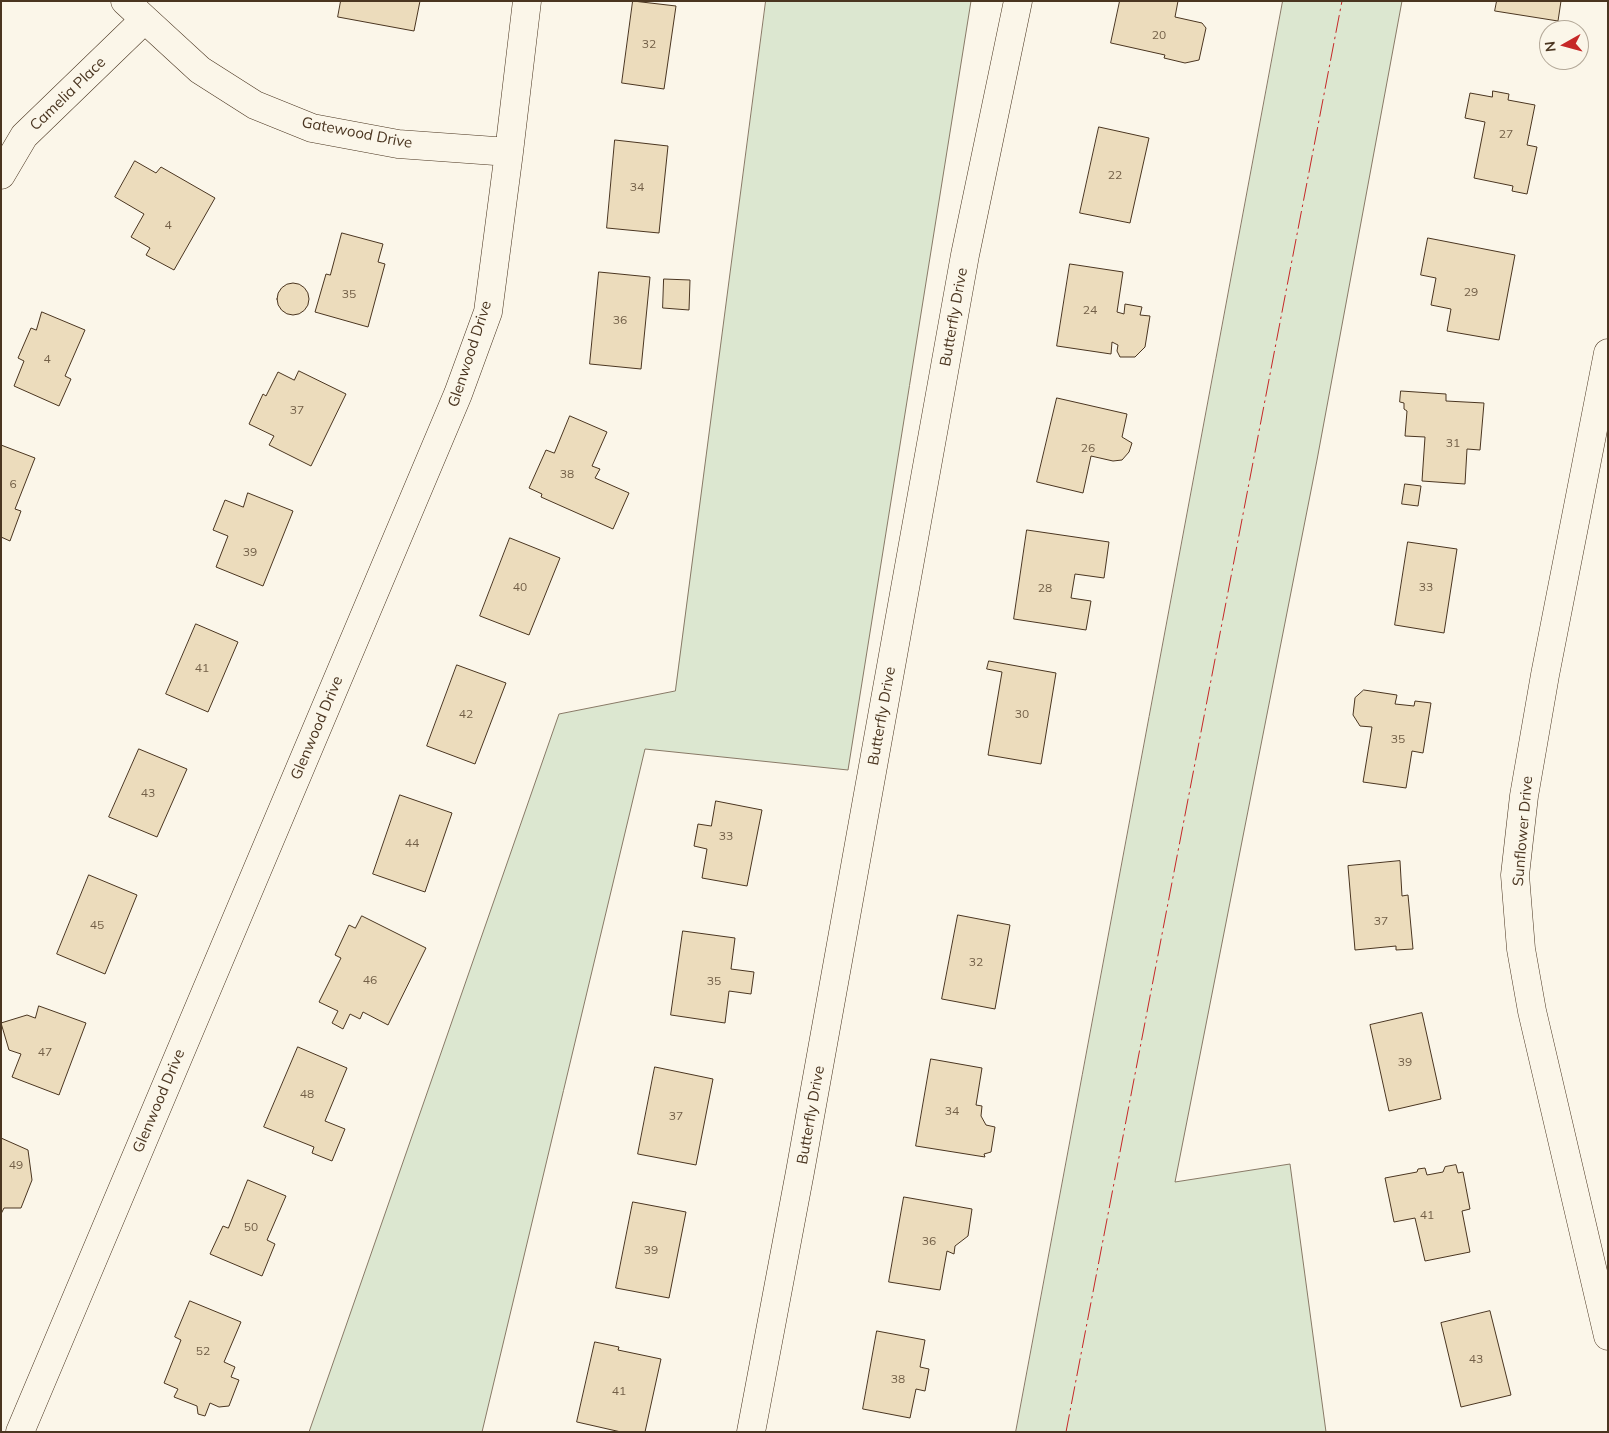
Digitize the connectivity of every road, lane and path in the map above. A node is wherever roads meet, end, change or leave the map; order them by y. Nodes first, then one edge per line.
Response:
1 (125, 1) edge
2 (527, 1) edge
3 (1018, 1) edge
4 (144, 20) junction
5 (509, 152) junction
6 (1, 175) edge
7 (1608, 353) edge
8 (1608, 1336) edge
9 (20, 1432) edge
10 (751, 1432) edge

1 - 4 street, Gatewood Drive
2 - 5 street, Glenwood Drive
3 - 10 street, Butterfly Drive
4 - 5 street, Gatewood Drive
4 - 6 street, Camelia Place
5 - 9 street, Glenwood Drive
7 - 8 street, Sunflower Drive

